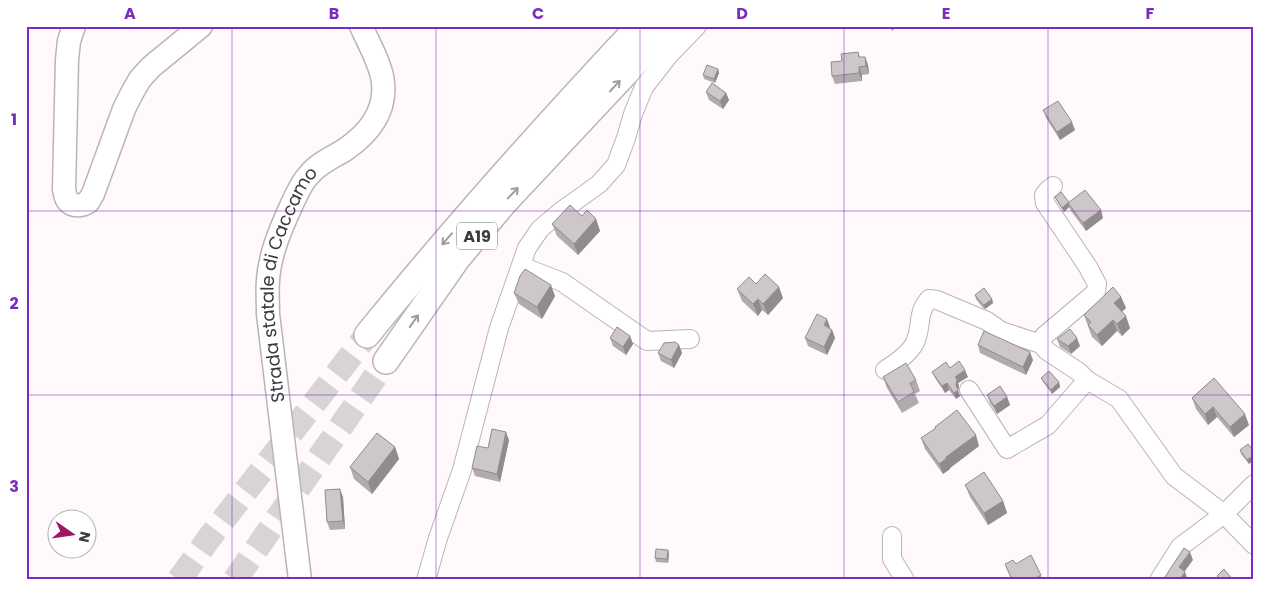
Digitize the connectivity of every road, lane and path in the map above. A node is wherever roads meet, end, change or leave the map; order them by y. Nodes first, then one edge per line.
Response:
1 (74, 26) edge
2 (200, 26) edge
3 (361, 26) edge
4 (639, 26) edge
5 (670, 26) edge
6 (697, 26) edge
7 (571, 116) junction
8 (1053, 186) dead end
9 (520, 266) junction
10 (367, 334) tunnel mouth
11 (690, 339) dead end
12 (1041, 344) junction
13 (386, 361) tunnel mouth
14 (885, 370) dead end
15 (1087, 380) junction
16 (969, 390) dead end
17 (1254, 484) edge
18 (1224, 514) junction
19 (892, 536) dead end
20 (1254, 545) edge
21 (300, 580) edge
22 (426, 580) edge
23 (905, 580) edge
24 (1159, 580) edge

1 - 2 main road
3 - 21 main road, Strada statale di Caccamo
4 - 7 highway, A19
7 -> 5 highway, A19
6 - 9 street
7 -> 10 highway, A19
13 -> 7 highway, A19
8 - 12 street
9 - 11 street
9 - 22 street
12 - 14 street
12 - 15 street
15 - 16 street
15 - 18 street
17 - 18 street
18 - 20 street
18 - 24 street
19 - 23 street

